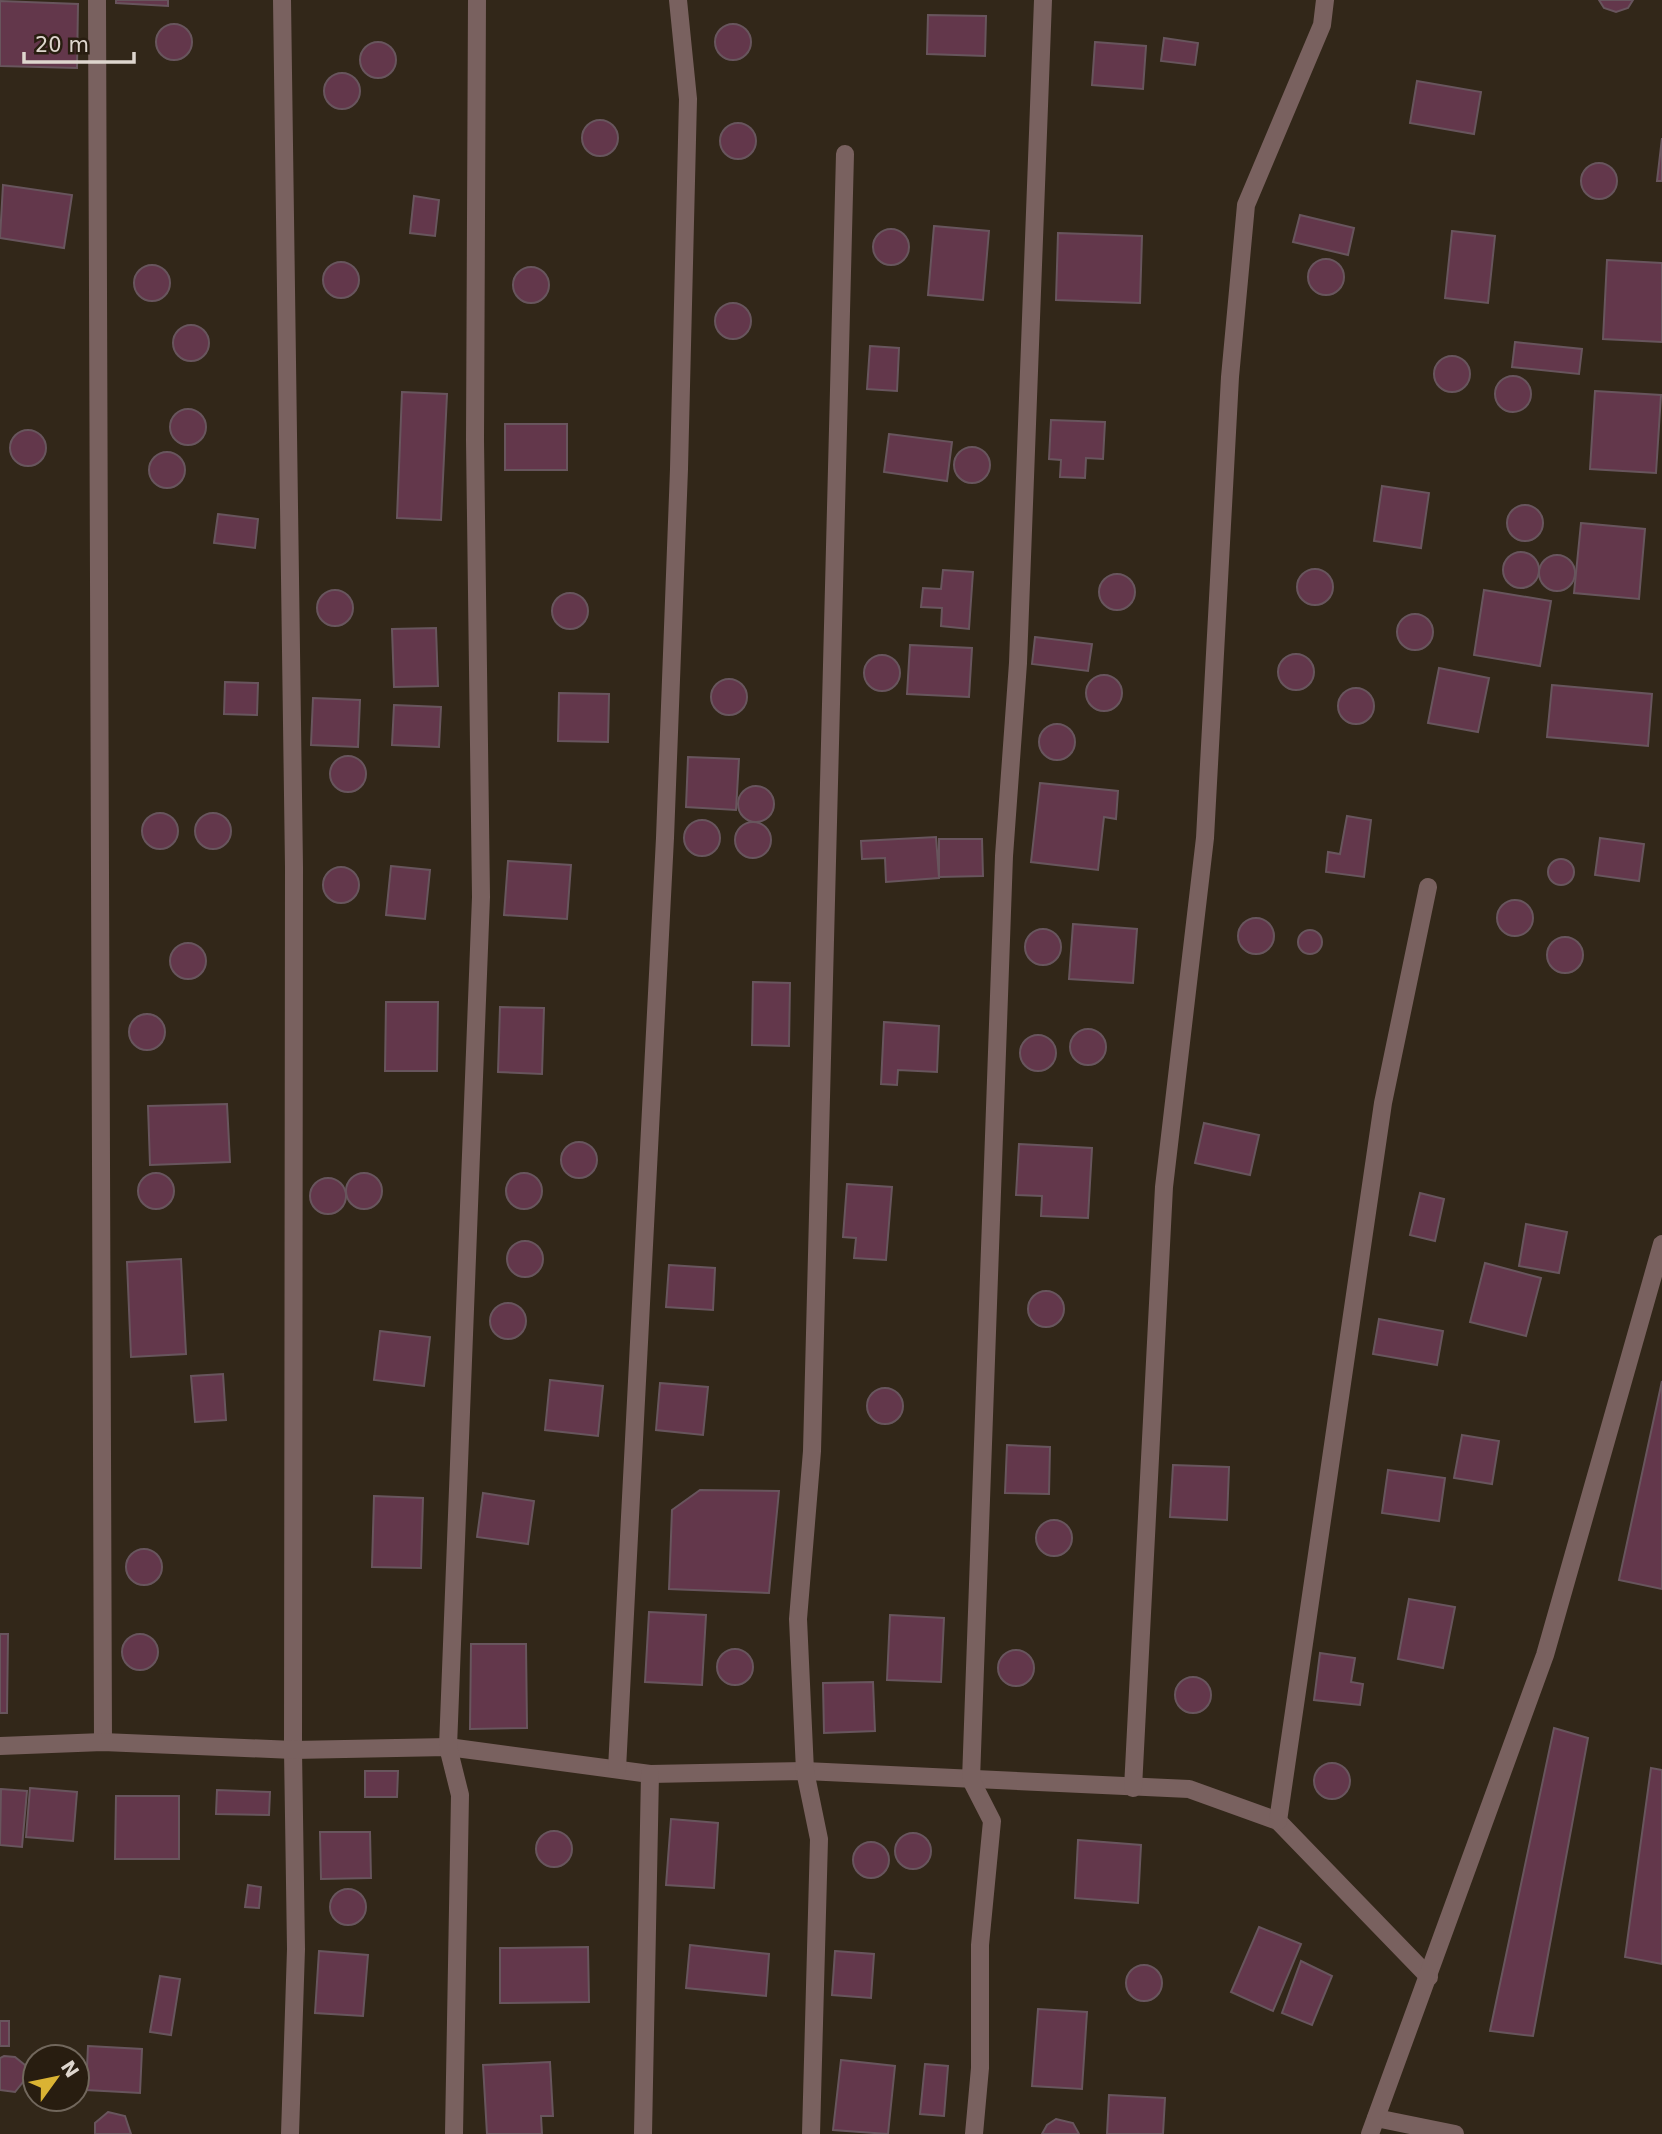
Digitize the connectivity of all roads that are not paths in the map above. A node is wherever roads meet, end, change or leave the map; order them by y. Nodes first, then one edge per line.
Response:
1 (97, 0) edge
2 (282, 0) edge
3 (477, 0) edge
4 (678, 0) edge
5 (1043, 0) edge
6 (1325, 0) edge
7 (845, 154) dead end
8 (1428, 887) dead end
9 (1662, 1244) edge
10 (103, 1742) junction
11 (0, 1746) edge
12 (448, 1747) junction
13 (293, 1750) junction
14 (617, 1769) junction
15 (805, 1771) junction
16 (650, 1774) junction
17 (971, 1780) junction
18 (1133, 1788) junction
19 (1278, 1821) junction
20 (1429, 1978) junction
21 (1373, 2126) edge
22 (290, 2134) edge
23 (454, 2134) edge
24 (643, 2134) edge
25 (811, 2134) edge
26 (974, 2134) edge
27 (1455, 2134) edge

1 - 10 street
2 - 13 street
3 - 12 street
4 - 14 street
5 - 17 street
6 - 18 street
7 - 15 street
8 - 19 street
9 - 20 street
10 - 11 street
10 - 13 street
12 - 13 street
12 - 14 street
12 - 23 street
13 - 22 street
14 - 16 street
15 - 16 street
15 - 17 street
15 - 25 street
16 - 24 street
17 - 18 street
17 - 26 street
18 - 19 street
19 - 20 street
20 - 21 street
21 - 27 street

